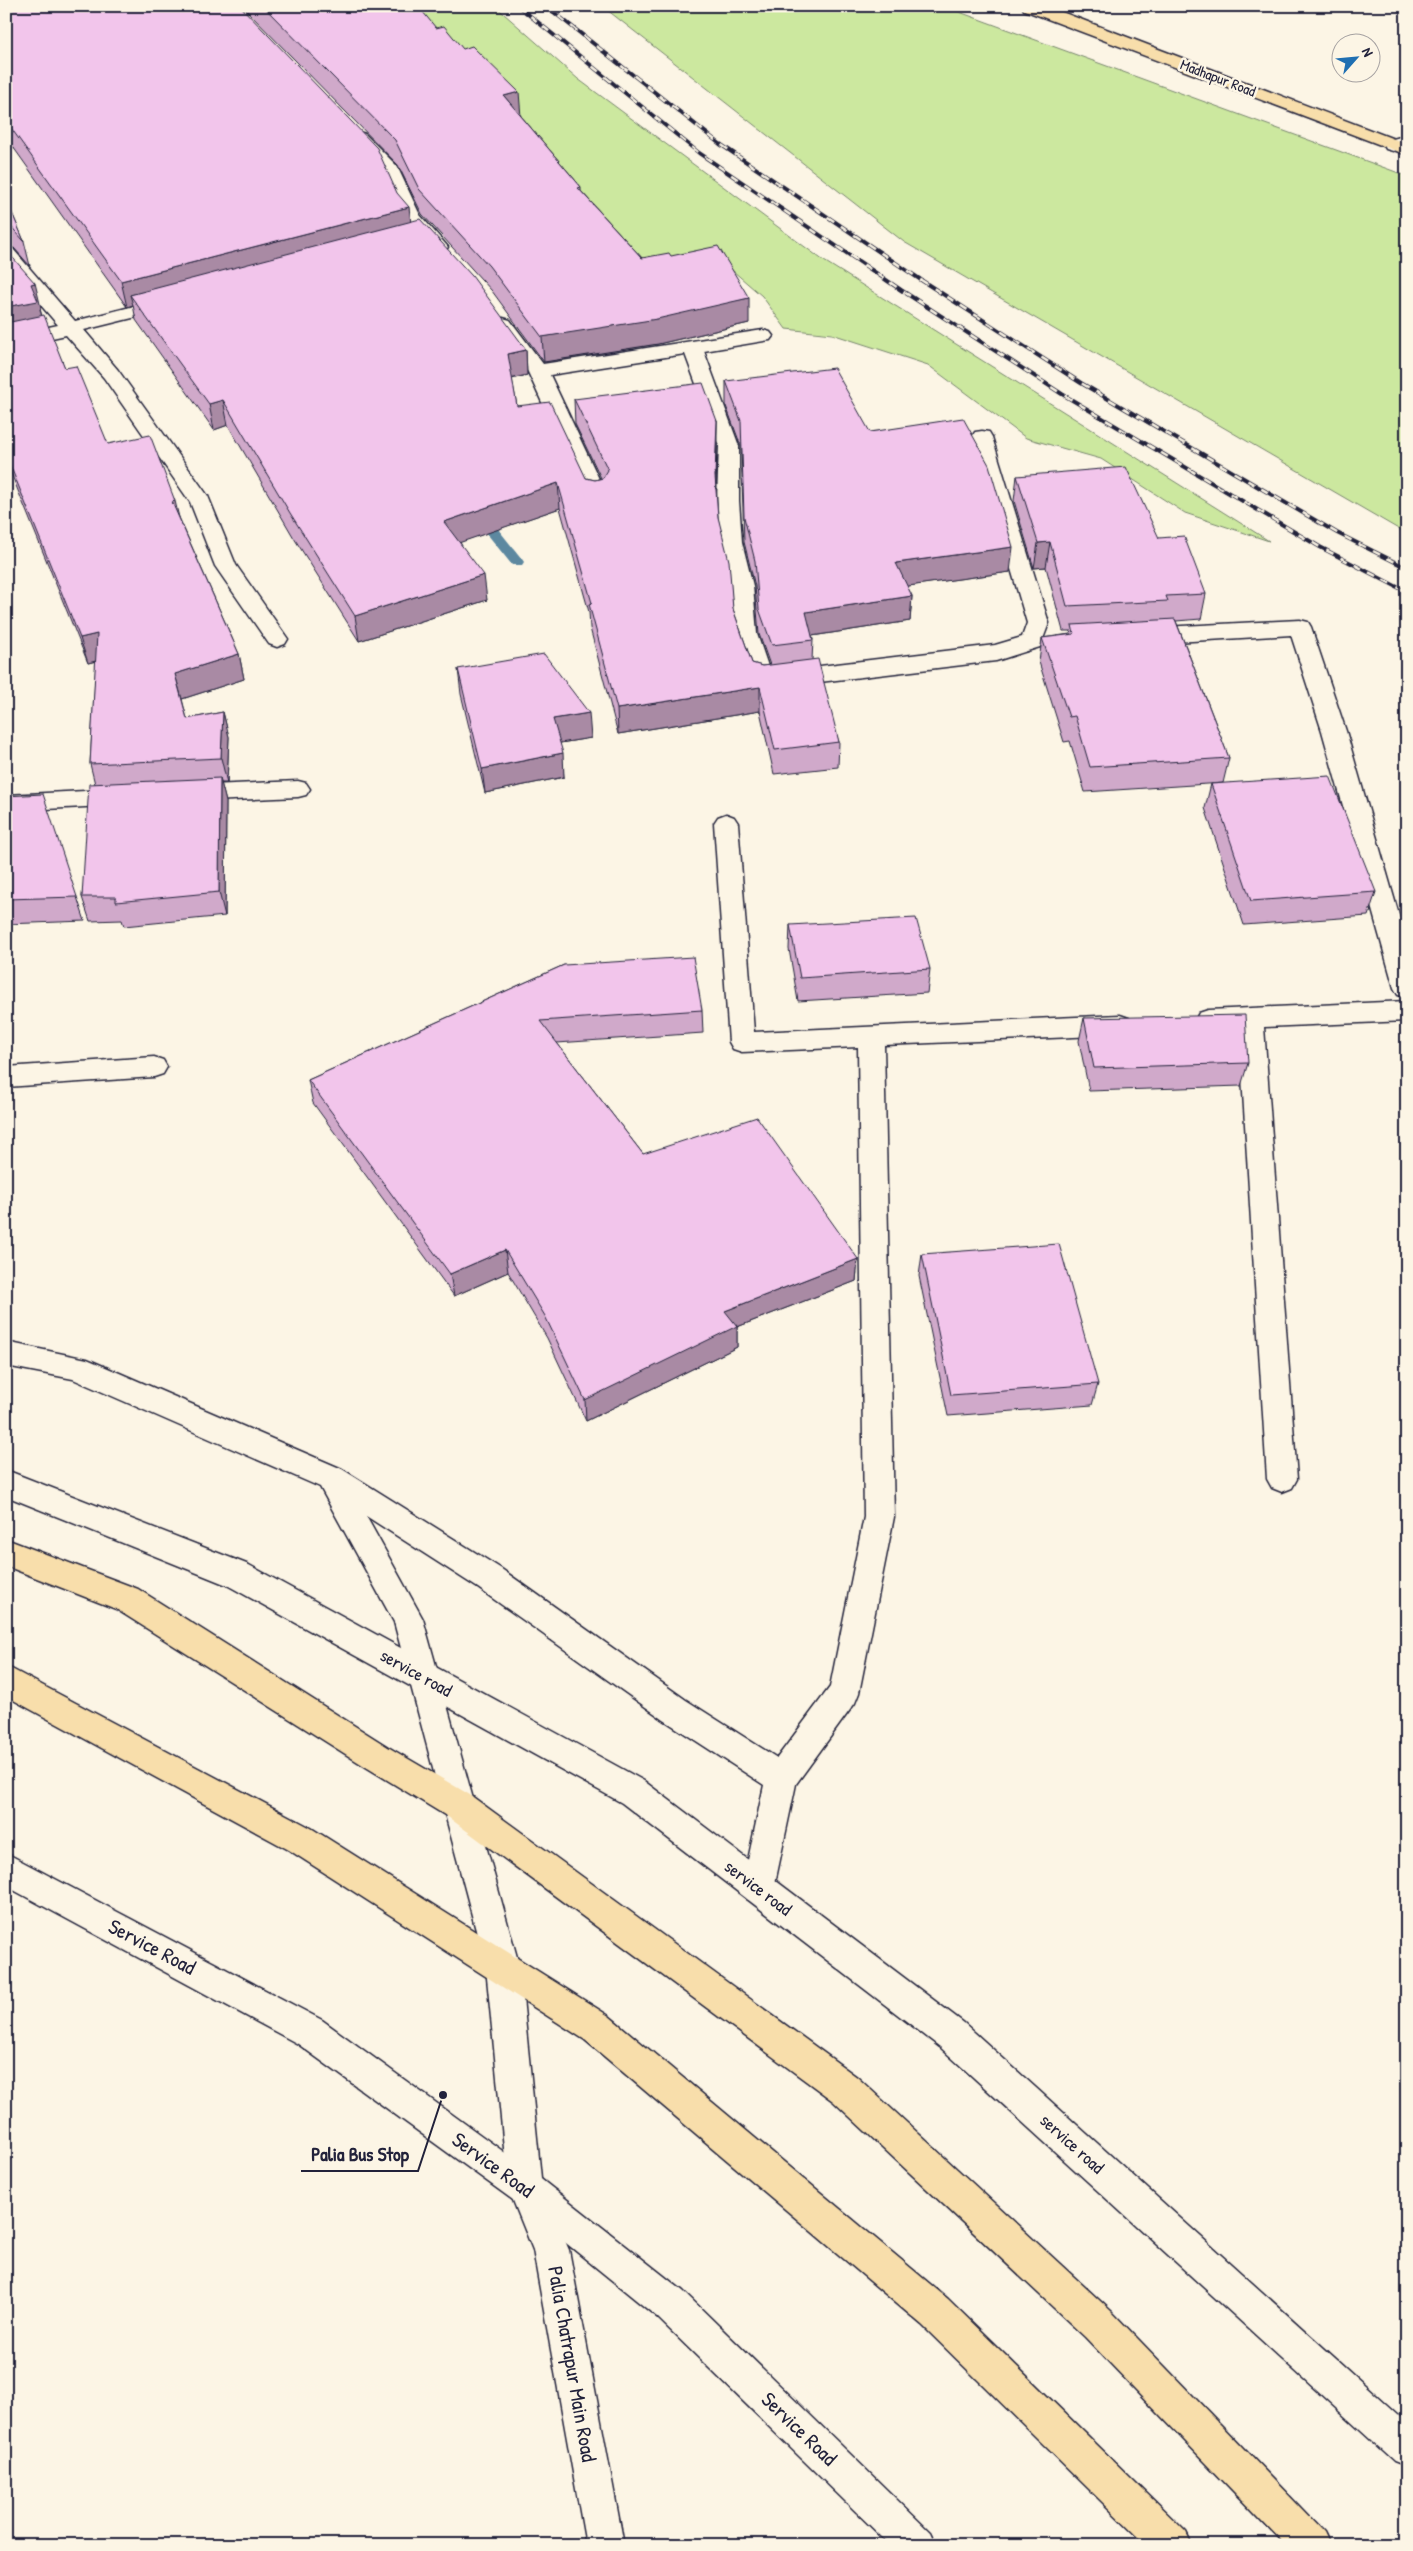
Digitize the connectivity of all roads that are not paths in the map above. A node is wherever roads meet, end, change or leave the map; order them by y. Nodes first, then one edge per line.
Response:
1 (1030, 6) edge
2 (348, 126) edge
3 (1402, 145) edge
4 (427, 235) junction
5 (408, 240) edge
6 (6, 253) edge
7 (452, 262) edge
8 (192, 298) edge
9 (494, 311) edge
10 (70, 328) junction
11 (763, 336) dead end
12 (6, 342) edge
13 (692, 346) junction
14 (538, 371) junction
15 (982, 437) dead end
16 (596, 496) edge
17 (1121, 637) edge
18 (277, 639) dead end
19 (298, 789) dead end
20 (6, 803) edge
21 (726, 823) dead end
22 (1407, 988) edge
23 (1407, 1011) edge
24 (1251, 1018) junction
25 (1183, 1022) edge
26 (1144, 1023) edge
27 (871, 1036) junction
28 (154, 1067) dead end
29 (6, 1077) edge
30 (6, 1354) edge
31 (330, 1478) junction
32 (1282, 1479) dead end
33 (6, 1482) edge
34 (6, 1552) edge
35 (424, 1677) junction
36 (6, 1680) edge
37 (781, 1778) junction
38 (459, 1806) junction
39 (6, 1869) edge
40 (758, 1888) junction
41 (503, 1968) junction
42 (525, 2188) junction
43 (1407, 2448) edge
44 (605, 2545) edge
45 (917, 2545) edge
46 (1173, 2545) edge
47 (1311, 2545) edge

1 - 3 main road, Madhapur Road
2 - 4 street
4 - 5 street
4 - 7 street
6 - 10 street
8 - 10 street
9 - 14 street
10 - 12 street
10 - 18 street
11 - 13 street
13 - 14 street
13 - 15 street
14 - 16 street
17 - 22 street
19 - 20 street
21 - 27 street
23 - 24 street
24 - 25 street
24 - 32 street
26 - 27 street
27 - 37 street
28 - 29 street
30 - 31 street
31 - 35 street
31 - 37 street
33 - 35 street, service road
34 - 38 main road
35 - 38 street
35 - 40 street, service road
36 - 41 main road
37 - 40 street
38 - 41 street
38 - 47 main road
39 - 42 street, Service Road
40 - 43 street, service road
41 - 42 street
41 - 46 main road
42 - 44 street, Palia Chatrapur Main Road
42 - 45 street, Service Road

